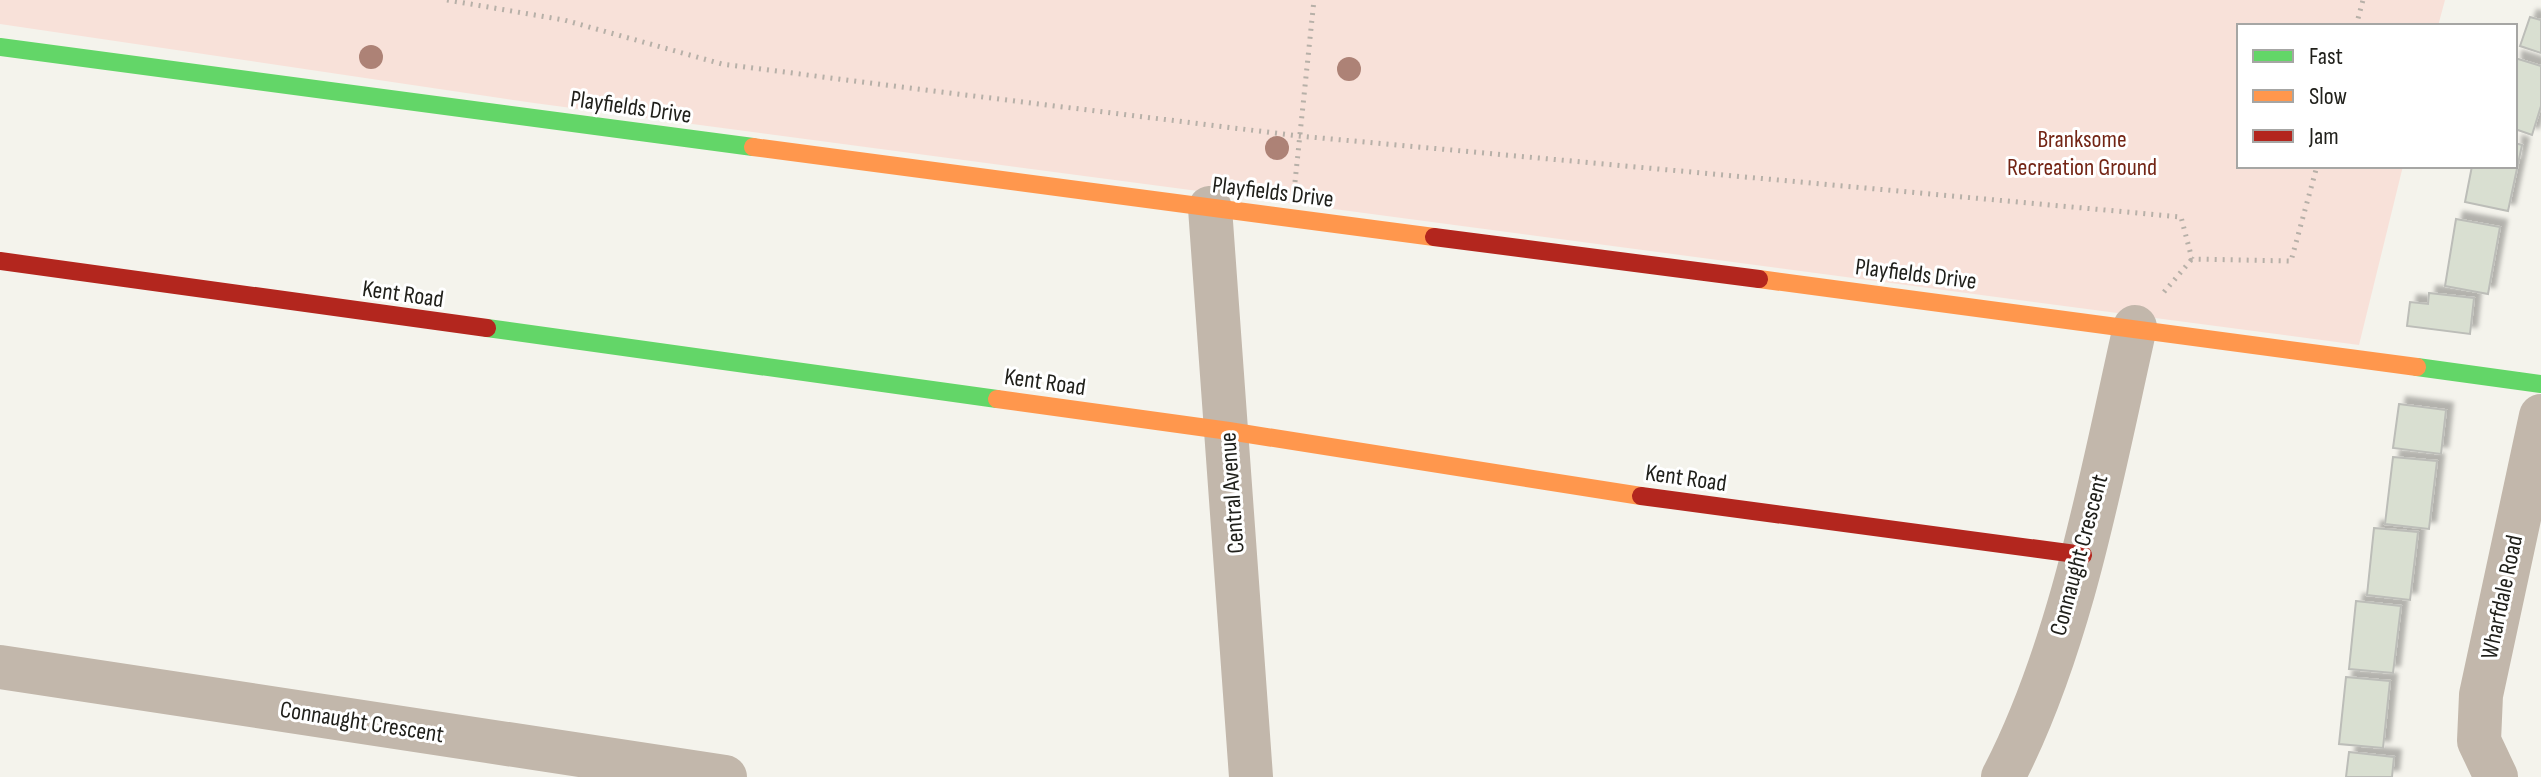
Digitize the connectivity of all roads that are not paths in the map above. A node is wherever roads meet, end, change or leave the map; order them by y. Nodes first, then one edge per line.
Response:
1 (0, 47) edge
2 (1210, 208) junction
3 (0, 261) edge
4 (2135, 327) junction
5 (2541, 384) edge
6 (2541, 416) edge
7 (1229, 431) junction
8 (2083, 555) junction
9 (0, 667) edge
10 (725, 777) edge
11 (1251, 777) edge
12 (2003, 777) edge
13 (2496, 777) edge

1 - 2 street, Playfields Drive
2 - 4 street, Playfields Drive
2 - 7 street, Central Avenue
3 - 7 street, Kent Road
4 - 5 street, Playfields Drive
4 - 8 street, Connaught Crescent
6 - 13 street, Wharfdale Road
7 - 8 street, Kent Road
7 - 11 street, Central Avenue
8 - 12 street, Connaught Crescent
9 - 10 street, Connaught Crescent

